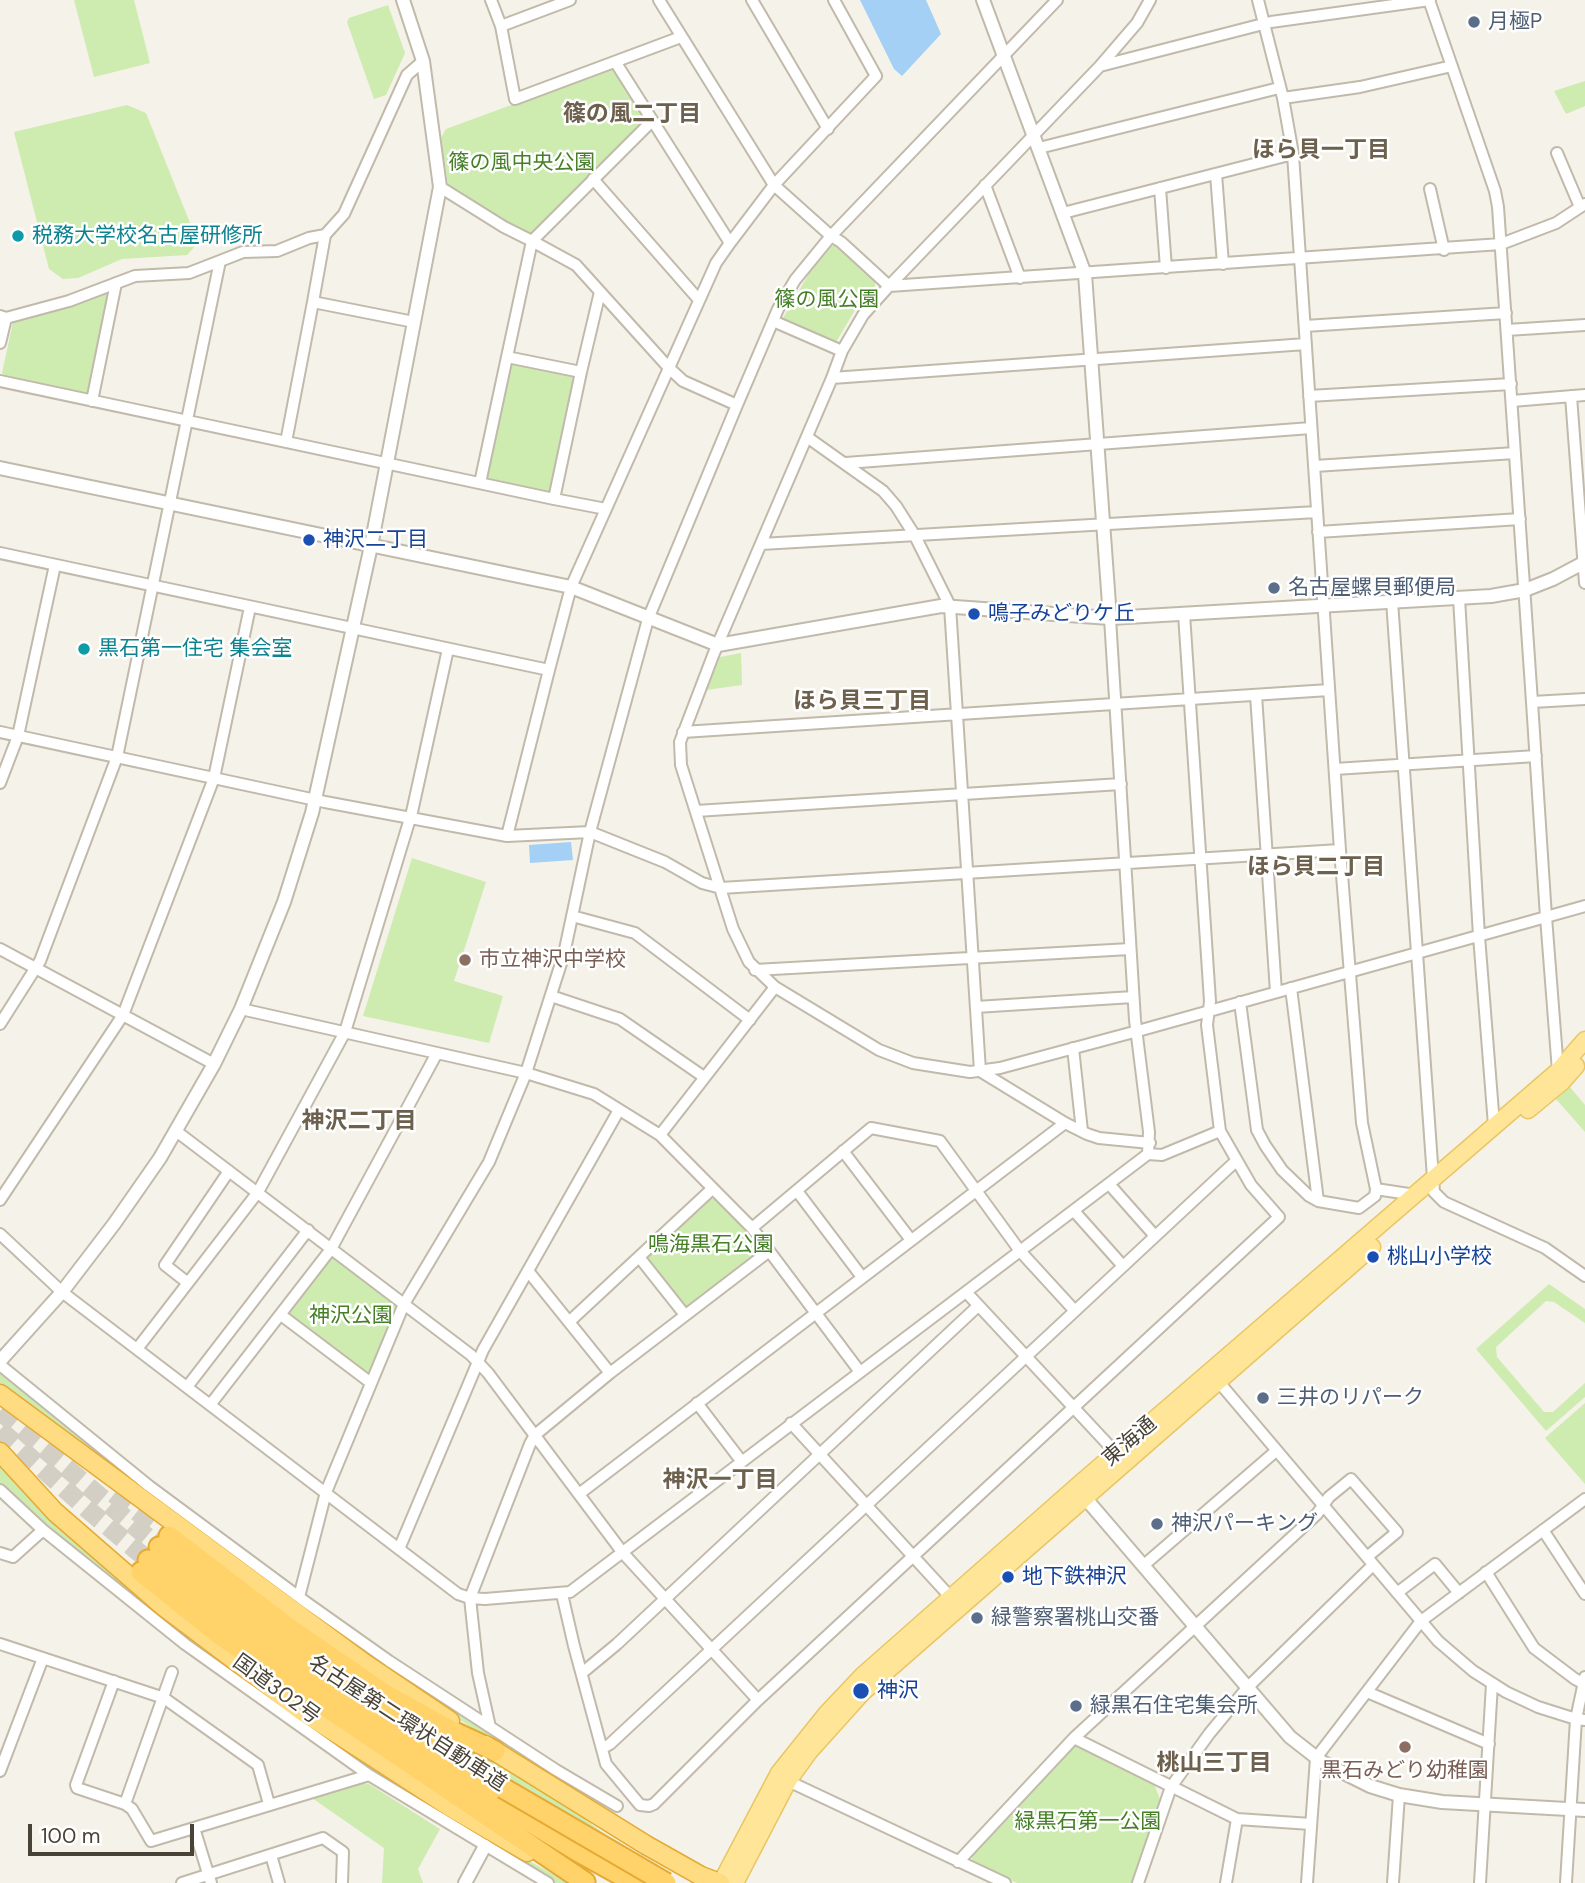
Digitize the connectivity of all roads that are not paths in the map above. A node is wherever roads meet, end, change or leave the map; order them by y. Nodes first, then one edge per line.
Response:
1 (402, 0) edge
2 (491, 0) edge
3 (569, 0) edge
4 (659, 0) edge
5 (752, 0) edge
6 (834, 0) edge
7 (983, 0) edge
8 (1057, 0) edge
9 (1150, 0) edge
10 (1258, 0) edge
11 (1429, 0) edge
12 (1264, 24) junction
13 (501, 26) junction
14 (681, 37) junction
15 (1004, 53) junction
16 (423, 61) junction
17 (616, 63) junction
18 (1100, 66) junction
19 (1452, 66) junction
20 (1281, 93) junction
21 (652, 121) junction
22 (828, 129) junction
23 (1034, 133) junction
24 (1039, 148) junction
25 (1557, 153) dead end
26 (1293, 154) junction
27 (1216, 174) junction
28 (593, 179) junction
29 (774, 185) junction
30 (985, 185) junction
31 (440, 187) junction
32 (1160, 188) junction
33 (1430, 189) dead end
34 (1583, 205) edge
35 (1063, 213) junction
36 (325, 235) junction
37 (831, 236) junction
38 (532, 241) junction
39 (730, 243) junction
40 (1501, 244) junction
41 (1444, 250) junction
42 (1300, 258) junction
43 (220, 261) junction
44 (1223, 264) junction
45 (1166, 268) junction
46 (1085, 274) junction
47 (1020, 278) junction
48 (116, 283) junction
49 (889, 286) junction
50 (600, 292) junction
51 (699, 300) junction
52 (313, 302) junction
53 (1506, 313) junction
54 (3, 317) edge
55 (773, 321) junction
56 (414, 322) junction
57 (1585, 325) edge
58 (1305, 326) junction
59 (1507, 330) junction
60 (0, 343) edge
61 (1306, 344) junction
62 (842, 351) junction
63 (507, 357) junction
64 (1092, 360) junction
65 (669, 368) junction
66 (581, 372) junction
67 (832, 378) junction
68 (0, 381) edge
69 (1511, 383) junction
70 (1585, 395) edge
71 (1309, 396) junction
72 (1571, 396) junction
73 (92, 401) junction
74 (1512, 401) junction
75 (737, 405) junction
76 (186, 420) junction
77 (1311, 428) junction
78 (807, 437) junction
79 (286, 442) junction
80 (1098, 444) junction
81 (1515, 453) junction
82 (386, 463) junction
83 (846, 463) junction
84 (1315, 466) junction
85 (0, 468) edge
86 (481, 483) junction
87 (554, 499) junction
88 (170, 503) junction
89 (606, 509) junction
90 (1317, 512) junction
91 (1520, 519) junction
92 (1105, 525) junction
93 (1318, 532) junction
94 (915, 536) junction
95 (761, 544) junction
96 (371, 546) junction
97 (0, 554) edge
98 (1584, 563) edge
99 (55, 565) junction
100 (1585, 583) edge
101 (153, 586) junction
102 (571, 586) junction
103 (1525, 590) junction
104 (1459, 598) junction
105 (1392, 601) junction
106 (1323, 604) junction
107 (950, 606) junction
108 (250, 607) junction
109 (1184, 614) junction
110 (1110, 618) junction
111 (648, 619) junction
112 (353, 629) junction
113 (718, 645) junction
114 (448, 649) junction
115 (549, 670) junction
116 (1329, 690) junction
117 (1256, 695) junction
118 (1585, 699) edge
119 (1190, 700) junction
120 (1532, 702) junction
121 (1115, 704) junction
122 (957, 714) junction
123 (0, 732) edge
124 (683, 732) junction
125 (18, 736) junction
126 (1536, 756) junction
127 (117, 757) junction
128 (1468, 760) junction
129 (1404, 765) junction
130 (1335, 769) junction
131 (214, 778) junction
132 (0, 783) edge
133 (1121, 784) junction
134 (961, 793) junction
135 (315, 800) junction
136 (696, 811) junction
137 (411, 818) junction
138 (590, 832) junction
139 (508, 836) junction
140 (1340, 850) junction
141 (1266, 854) junction
142 (1200, 858) junction
143 (1127, 863) junction
144 (966, 872) junction
145 (721, 888) junction
146 (1585, 906) edge
147 (572, 916) junction
148 (1546, 917) junction
149 (1479, 936) junction
150 (0, 949) edge
151 (1130, 949) junction
152 (1416, 954) junction
153 (972, 957) junction
154 (36, 969) junction
155 (755, 970) junction
156 (1350, 972) junction
157 (775, 987) junction
158 (1291, 988) junction
159 (1276, 992) junction
160 (551, 996) junction
161 (1133, 997) junction
162 (1240, 1002) junction
163 (976, 1007) junction
164 (241, 1009) junction
165 (1208, 1011) junction
166 (123, 1015) junction
167 (750, 1020) junction
168 (0, 1024) edge
169 (1136, 1031) junction
170 (345, 1032) junction
171 (1585, 1040) edge
172 (1073, 1048) junction
173 (437, 1053) junction
174 (1585, 1056) edge
175 (214, 1065) junction
176 (980, 1071) junction
177 (1558, 1071) junction
178 (526, 1073) junction
179 (704, 1077) junction
180 (620, 1110) junction
181 (1065, 1124) junction
182 (1494, 1125) junction
183 (176, 1131) junction
184 (1082, 1131) junction
185 (1220, 1131) junction
186 (660, 1135) junction
187 (1149, 1148) junction
188 (843, 1151) junction
189 (1236, 1161) junction
190 (229, 1171) junction
191 (1109, 1184) junction
192 (1434, 1186) junction
193 (712, 1189) junction
194 (1376, 1189) junction
195 (977, 1190) junction
196 (797, 1191) junction
197 (258, 1192) junction
198 (1416, 1195) junction
199 (0, 1199) edge
200 (1318, 1201) junction
201 (1074, 1210) junction
202 (752, 1228) junction
203 (309, 1230) junction
204 (0, 1234) edge
205 (1155, 1236) junction
206 (911, 1240) junction
207 (331, 1249) junction
208 (1020, 1251) junction
209 (768, 1252) junction
210 (639, 1257) junction
211 (1123, 1266) junction
212 (528, 1271) junction
213 (1585, 1276) edge
214 (862, 1277) junction
215 (188, 1283) junction
216 (62, 1292) junction
217 (966, 1292) junction
218 (404, 1304) junction
219 (978, 1306) junction
220 (1075, 1311) junction
221 (815, 1313) junction
222 (281, 1315) junction
223 (685, 1315) junction
224 (570, 1321) junction
225 (137, 1349) junction
226 (1027, 1357) junction
227 (478, 1362) junction
228 (0, 1363) edge
229 (860, 1372) junction
230 (610, 1373) junction
231 (1219, 1381) junction
232 (371, 1383) junction
233 (187, 1387) junction
234 (0, 1394) edge
235 (697, 1402) junction
236 (210, 1405) junction
237 (1073, 1408) junction
238 (791, 1423) junction
239 (535, 1436) junction
240 (1276, 1451) junction
241 (0, 1452) edge
242 (1116, 1453) junction
243 (819, 1455) junction
244 (742, 1462) junction
245 (0, 1490) edge
246 (326, 1492) junction
247 (1081, 1493) junction
248 (579, 1494) junction
249 (1585, 1499) edge
250 (866, 1506) junction
251 (1323, 1506) junction
252 (43, 1530) junction
253 (1543, 1530) junction
254 (399, 1549) junction
255 (0, 1553) edge
256 (623, 1553) junction
257 (154, 1554) junction
258 (912, 1558) junction
259 (1370, 1561) junction
260 (1144, 1565) junction
261 (1486, 1572) junction
262 (1397, 1593) junction
263 (1458, 1593) junction
264 (562, 1594) junction
265 (1585, 1594) edge
266 (299, 1597) junction
267 (470, 1598) junction
268 (665, 1598) junction
269 (956, 1603) junction
270 (1421, 1621) junction
271 (1195, 1627) junction
272 (0, 1644) edge
273 (713, 1648) junction
274 (43, 1658) junction
275 (172, 1672) dead end
276 (582, 1673) junction
277 (1584, 1680) edge
278 (114, 1681) junction
279 (1492, 1684) junction
280 (1247, 1688) junction
281 (1367, 1692) junction
282 (164, 1698) junction
283 (758, 1700) junction
284 (1581, 1719) edge
285 (490, 1727) junction
286 (1074, 1738) junction
287 (1489, 1744) junction
288 (603, 1748) junction
289 (495, 1751) junction
290 (1315, 1758) junction
291 (556, 1770) junction
292 (0, 1771) edge
293 (369, 1775) junction
294 (788, 1781) junction
295 (1171, 1787) junction
296 (562, 1794) junction
297 (499, 1795) junction
298 (1399, 1795) junction
299 (125, 1804) junction
300 (269, 1804) junction
301 (1486, 1804) junction
302 (617, 1806) dead end
303 (582, 1807) junction
304 (1571, 1809) junction
305 (1585, 1810) edge
306 (1237, 1819) junction
307 (1311, 1824) junction
308 (194, 1828) junction
309 (485, 1846) junction
310 (271, 1855) junction
311 (958, 1862) junction
312 (209, 1878) edge
313 (586, 1882) edge
314 (182, 1883) edge
315 (279, 1883) edge
316 (342, 1883) edge
317 (466, 1883) edge
318 (548, 1883) edge
319 (635, 1883) edge
320 (643, 1883) edge
321 (666, 1883) edge
322 (721, 1883) edge
323 (735, 1883) edge
324 (1005, 1883) edge
325 (1138, 1883) edge
326 (1226, 1883) edge
327 (1307, 1883) edge
328 (1393, 1883) edge
329 (1480, 1883) edge
330 (1566, 1883) edge

1 - 16 street
2 - 13 street
3 - 13 street
4 - 14 street
5 - 22 street
6 - 22 street
7 - 15 street
8 - 15 street
9 - 18 street
10 - 12 street
11 - 12 street
11 - 19 street
12 - 18 street
12 - 20 street
13 - 17 street
14 - 17 street
14 - 29 street
15 - 23 street
15 - 37 street
16 - 31 street
16 - 36 street
17 - 21 street
18 - 23 street
19 - 20 street
19 - 40 street
20 - 24 street
20 - 26 street
21 - 28 street
21 - 39 street
22 - 29 street
23 - 24 street
23 - 30 street
24 - 35 street
25 - 34 street
26 - 27 street
26 - 42 street
27 - 32 street
27 - 44 street
28 - 38 street
28 - 51 street
29 - 37 street
29 - 39 street
30 - 47 street
30 - 49 street
31 - 38 street
31 - 56 street
32 - 35 street
32 - 45 street
33 - 41 street
34 - 40 street
35 - 46 street
36 - 43 street
36 - 52 street
37 - 49 street
37 - 55 street
38 - 50 street
38 - 63 street
39 - 51 street
40 - 41 street
40 - 53 street
41 - 42 street
42 - 44 street
42 - 58 street
43 - 48 street
43 - 76 street
44 - 45 street
45 - 46 street
46 - 47 street
46 - 64 street
47 - 49 street
48 - 54 street
48 - 73 street
49 - 62 street
50 - 65 street
50 - 66 street
51 - 65 street
52 - 56 street
52 - 79 street
53 - 58 street
53 - 59 street
54 - 60 street
55 - 62 street
55 - 75 street
56 - 82 street
57 - 59 street
58 - 61 street
59 - 69 street
61 - 64 street
61 - 71 street
62 - 67 street
63 - 66 street
63 - 86 street
64 - 67 street
64 - 80 street
65 - 75 street
65 - 89 street
66 - 87 street
67 - 78 street
68 - 73 street
69 - 71 street
69 - 74 street
70 - 72 street
71 - 77 street
72 - 74 street
72 - 98 street
73 - 76 street
74 - 81 street
75 - 111 street
76 - 79 street
76 - 88 street
77 - 80 street
77 - 84 street
78 - 83 street
78 - 95 street
79 - 82 street
80 - 83 street
80 - 92 street
81 - 84 street
81 - 91 street
82 - 86 street
82 - 96 street
83 - 94 street
84 - 90 street
85 - 88 street
86 - 87 street
87 - 89 street
88 - 96 street
88 - 101 street
89 - 102 street
90 - 92 street
90 - 93 street
91 - 93 street
91 - 103 street
92 - 94 street
92 - 110 street
93 - 106 street
94 - 95 street
94 - 107 street
95 - 113 street
96 - 102 street
96 - 112 street
97 - 99 street
98 - 100 street
98 - 103 street
99 - 101 street
99 - 125 street
101 - 108 street
101 - 127 street
102 - 111 street
102 - 115 street
103 - 104 street
103 - 120 street
104 - 105 street
104 - 128 street
105 - 106 street
105 - 129 street
106 - 109 street
106 - 116 street
107 - 110 street
107 - 113 street
107 - 122 street
108 - 112 street
108 - 131 street
109 - 110 street
109 - 119 street
110 - 121 street
111 - 113 street
111 - 138 street
112 - 114 street
112 - 135 street
113 - 124 street
114 - 115 street
114 - 137 street
115 - 139 street
116 - 117 street
116 - 130 street
117 - 119 street
117 - 141 street
118 - 120 street
119 - 121 street
119 - 142 street
120 - 126 street
121 - 122 street
121 - 133 street
122 - 124 street
122 - 134 street
123 - 125 street
124 - 136 street
125 - 127 street
125 - 132 street
126 - 128 street
126 - 148 street
127 - 131 street
127 - 154 street
128 - 129 street
128 - 149 street
129 - 130 street
129 - 152 street
130 - 140 street
131 - 135 street
131 - 166 street
133 - 134 street
133 - 143 street
134 - 136 street
134 - 144 street
135 - 137 street
135 - 164 street
136 - 145 street
137 - 139 street
137 - 170 street
138 - 139 street
138 - 145 street
138 - 147 street
140 - 141 street
140 - 156 street
141 - 142 street
141 - 159 street
142 - 143 street
142 - 165 street
143 - 144 street
143 - 151 street
144 - 145 street
144 - 153 street
145 - 155 street
146 - 148 street
147 - 160 street
147 - 167 street
148 - 149 street
148 - 177 street
149 - 152 street
149 - 182 street
150 - 154 street
151 - 153 street
151 - 161 street
152 - 156 street
152 - 192 street
153 - 155 street
153 - 163 street
154 - 166 street
154 - 168 street
155 - 157 street
156 - 158 street
156 - 194 street
157 - 167 street
157 - 176 street
158 - 159 street
158 - 200 street
159 - 162 street
160 - 178 street
160 - 179 street
161 - 163 street
161 - 169 street
162 - 165 street
162 - 200 street
163 - 176 street
164 - 170 street
164 - 175 street
165 - 169 street
165 - 185 street
166 - 175 street
166 - 199 street
167 - 179 street
169 - 172 street
169 - 187 street
170 - 173 street
170 - 197 street
171 - 177 main road, 東海通
172 - 176 street
172 - 184 street
173 - 178 street
173 - 207 street
174 - 192 main road, 東海通
175 - 183 street
176 - 181 street
177 - 182 main road, 東海通
178 - 180 street
178 - 218 street
179 - 186 street
180 - 186 street
180 - 212 street
181 - 184 street
181 - 195 street
182 - 192 main road, 東海通
183 - 190 street
183 - 216 street
184 - 187 street
185 - 187 street
185 - 189 street
186 - 193 street
187 - 191 street
188 - 195 street
188 - 196 street
188 - 206 street
189 - 205 street
189 - 237 street
190 - 197 street
190 - 215 street
191 - 201 street
191 - 205 street
192 - 198 main road, 東海通
192 - 213 street
192 - 231 main road, 東海通
193 - 202 street
193 - 210 street
194 - 198 street
194 - 200 street
195 - 206 street
195 - 208 street
196 - 202 street
196 - 214 street
197 - 203 street
197 - 215 street
198 - 242 main road, 東海通
201 - 208 street
201 - 211 street
202 - 209 street
203 - 207 street
203 - 233 street
204 - 216 street
205 - 211 street
206 - 214 street
207 - 218 street
207 - 222 street
208 - 217 street
208 - 220 street
209 - 221 street
209 - 223 street
210 - 223 street
210 - 224 street
211 - 220 street
212 - 224 street
212 - 227 street
214 - 221 street
215 - 225 street
216 - 225 street
216 - 228 street
217 - 219 street
217 - 229 street
218 - 227 street
218 - 232 street
219 - 226 street
219 - 243 street
220 - 226 street
221 - 229 street
221 - 235 street
222 - 232 street
222 - 236 street
223 - 230 street
224 - 230 street
225 - 233 street
226 - 237 street
226 - 250 street
227 - 239 street
227 - 254 street
228 - 266 street
229 - 238 street
230 - 239 street
231 - 240 street
231 - 247 main road, 東海通
232 - 246 street
233 - 236 street
234 - 289 highway
235 - 244 street
235 - 248 street
236 - 246 street
237 - 242 street
237 - 258 street
238 - 243 street
238 - 244 street
239 - 248 street
239 - 267 street
240 - 251 street
240 - 260 street
241 - 313 highway, 国道302号
242 - 247 main road, 東海通
243 - 250 street
243 - 268 street
244 - 256 street
245 - 252 street
246 - 254 street
246 - 266 street
247 - 260 street
247 - 269 main road, 東海通
248 - 256 street
249 - 253 street
250 - 258 street
250 - 273 street
251 - 259 street
251 - 259 street
251 - 271 street
252 - 255 street
252 - 293 street
253 - 261 street
253 - 265 street
254 - 267 street
256 - 264 street
256 - 268 street
257 - 289 highway
257 - 297 highway, 名古屋第二環状自動車道
257 - 313 highway
258 - 269 street
258 - 283 street
259 - 262 street
259 - 280 street
260 - 271 street
261 - 263 street
261 - 277 street
262 - 263 street
262 - 270 street
263 - 270 street
264 - 267 street
264 - 276 street
266 - 285 street
267 - 285 street
268 - 273 street
268 - 276 street
269 - 294 main road, 東海通
269 - 322 main road, 東海通
270 - 279 street
270 - 281 street
271 - 280 street
271 - 286 street
272 - 274 street
273 - 283 street
273 - 288 street
274 - 278 street
274 - 292 street
275 - 282 street
276 - 288 street
277 - 284 street
278 - 282 street
278 - 299 street
279 - 284 street
279 - 287 street
280 - 290 street
280 - 295 street
281 - 287 street
281 - 290 street
282 - 299 street
282 - 300 street
283 - 288 street
284 - 304 street
285 - 291 street
286 - 295 street
286 - 311 street
287 - 301 street
289 - 296 highway
290 - 298 street
290 - 307 street
291 - 296 street
291 - 302 street
293 - 300 street
293 - 309 street
294 - 311 street
294 - 323 main road, 東海通
295 - 306 street
295 - 325 street
296 - 303 highway
297 - 319 highway, 名古屋第二環状自動車道
297 - 321 highway, 名古屋第二環状自動車道, bridge
298 - 301 street
298 - 328 street
299 - 308 street
300 - 308 street
301 - 304 street
301 - 329 street
303 - 320 highway
303 - 322 highway
304 - 305 street
304 - 330 street
306 - 307 street
306 - 326 street
307 - 327 street
308 - 312 street
309 - 317 street
309 - 318 street
310 - 312 street
310 - 315 street
310 - 316 street
311 - 324 street
312 - 314 street

